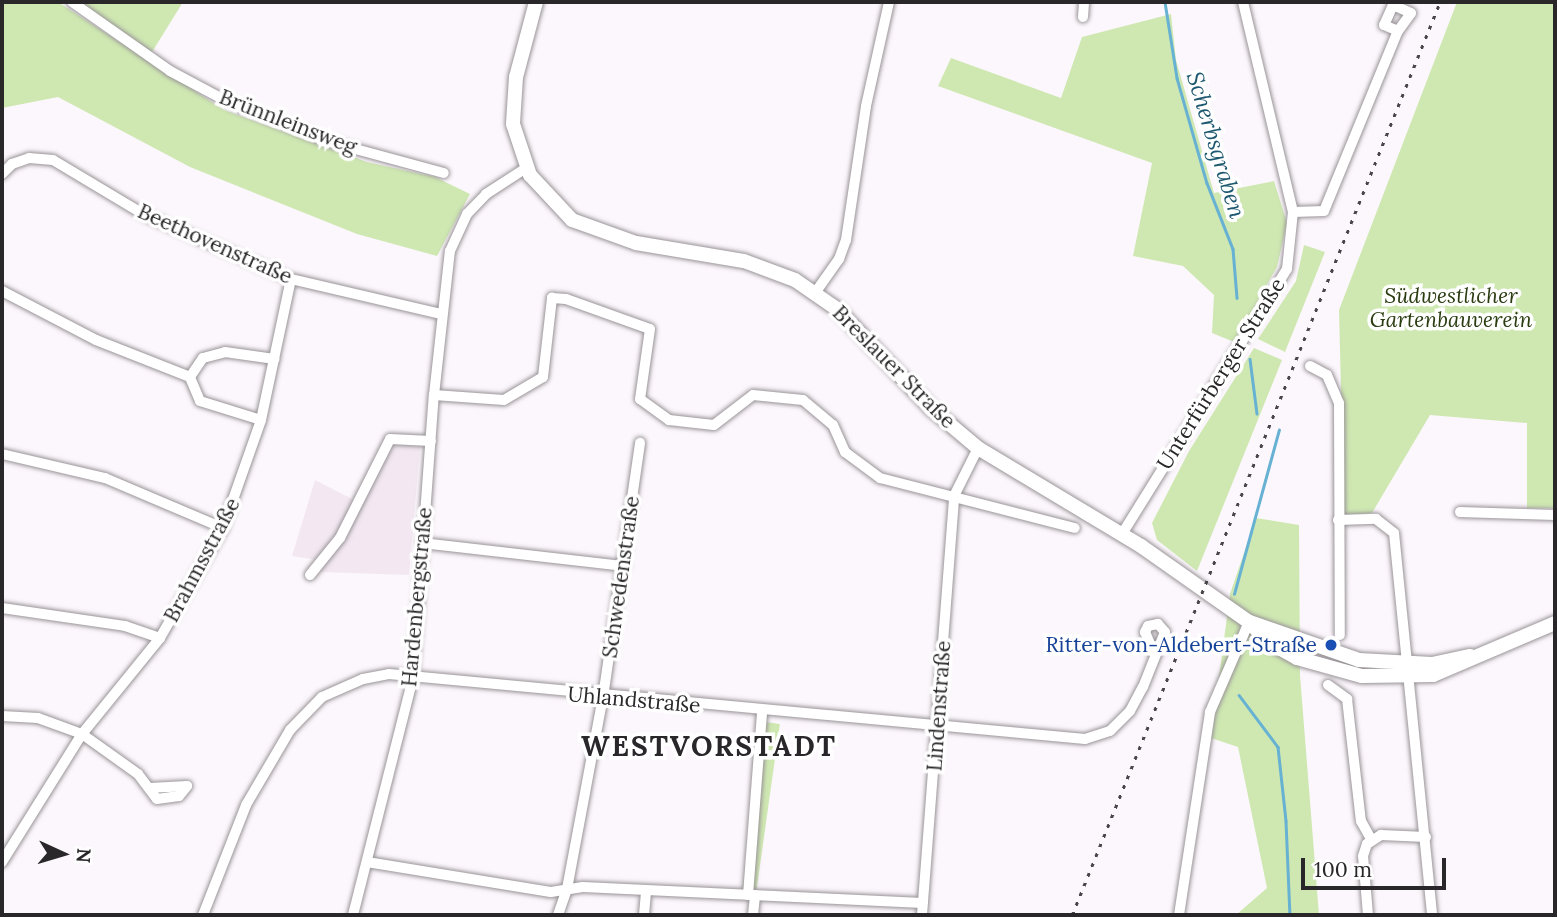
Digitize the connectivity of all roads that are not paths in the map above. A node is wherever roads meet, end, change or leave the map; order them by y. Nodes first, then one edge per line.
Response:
1 (72, 2) edge
2 (537, 2) edge
3 (888, 2) edge
4 (1084, 2) edge
5 (1243, 2) edge
6 (1083, 17) dead end
7 (1398, 31) dead end
8 (526, 168) junction
9 (444, 173) dead end
10 (2, 174) edge
11 (1293, 212) junction
12 (290, 279) junction
13 (2, 291) edge
14 (816, 293) junction
15 (442, 314) junction
16 (275, 359) junction
17 (1310, 366) dead end
18 (190, 377) junction
19 (433, 395) junction
20 (261, 420) junction
21 (431, 441) junction
22 (640, 443) dead end
23 (978, 448) junction
24 (2, 454) edge
25 (954, 496) junction
26 (1460, 512) dead end
27 (1555, 515) edge
28 (1338, 520) junction
29 (223, 528) junction
30 (1075, 528) dead end
31 (1122, 534) junction
32 (422, 543) junction
33 (625, 566) junction
34 (310, 575) dead end
35 (2, 608) edge
36 (1249, 622) junction
37 (1555, 623) edge
38 (1340, 635) dead end
39 (159, 638) junction
40 (1154, 656) dead end
41 (1407, 671) junction
42 (413, 678) junction
43 (1328, 685) dead end
44 (603, 697) junction
45 (762, 712) junction
46 (2, 716) edge
47 (938, 727) junction
48 (82, 734) junction
49 (150, 788) dead end
50 (1426, 837) junction
51 (1371, 839) junction
52 (2, 862) edge
53 (367, 862) junction
54 (567, 889) junction
55 (646, 892) junction
56 (752, 895) junction
57 (923, 903) junction
58 (203, 915) edge
59 (353, 915) edge
60 (558, 915) edge
61 (644, 915) edge
62 (753, 915) edge
63 (922, 915) edge
64 (1179, 915) edge
65 (1368, 915) edge
66 (1433, 915) edge

1 - 9 street, Brünnleinsweg
2 - 8 main road, Breslauer Straße
3 - 14 street
4 - 6 street
5 - 11 street, Unterfürberger Straße
7 - 11 street
8 - 14 main road, Breslauer Straße
8 - 15 street, Hardenbergstraße
10 - 12 street, Beethovenstraße
11 - 31 street, Unterfürberger Straße
12 - 15 street, Beethovenstraße
12 - 16 street, Brahmsstraße
13 - 18 street
14 - 23 main road, Breslauer Straße
15 - 19 street, Hardenbergstraße
16 - 18 street
16 - 20 street, Brahmsstraße
17 - 28 street
18 - 20 street
19 - 21 street, Hardenbergstraße
19 - 25 street
20 - 29 street, Brahmsstraße
21 - 32 street, Hardenbergstraße
21 - 34 street
22 - 33 street, Schwedenstraße
23 - 25 street, Lindenstraße
23 - 31 main road, Breslauer Straße
24 - 29 street
25 - 30 street
25 - 47 street, Lindenstraße
26 - 27 street
28 - 38 street
28 - 41 street
29 - 39 street, Brahmsstraße
31 - 36 main road, Breslauer Straße
32 - 33 street
32 - 42 street, Hardenbergstraße
33 - 44 street, Schwedenstraße
35 - 39 street
36 - 41 main road, Breslauer Straße
36 - 64 street
37 - 41 main road, Breslauer Straße
39 - 48 street, Brahmsstraße
40 - 47 street, Uhlandstraße
41 - 50 street
42 - 44 street, Uhlandstraße
42 - 53 street, Hardenbergstraße
42 - 58 street, Uhlandstraße
43 - 51 street
44 - 45 street, Uhlandstraße
44 - 54 street, Schwedenstraße
45 - 47 street, Uhlandstraße
45 - 56 street
46 - 48 street
47 - 57 street, Lindenstraße
48 - 49 street
48 - 52 street, Brahmsstraße
50 - 51 street
50 - 66 street
51 - 65 street
53 - 54 street
53 - 59 street, Hardenbergstraße
54 - 55 street
54 - 60 street, Schwedenstraße
55 - 56 street
55 - 61 street
56 - 57 street
56 - 62 street
57 - 63 street, Lindenstraße

